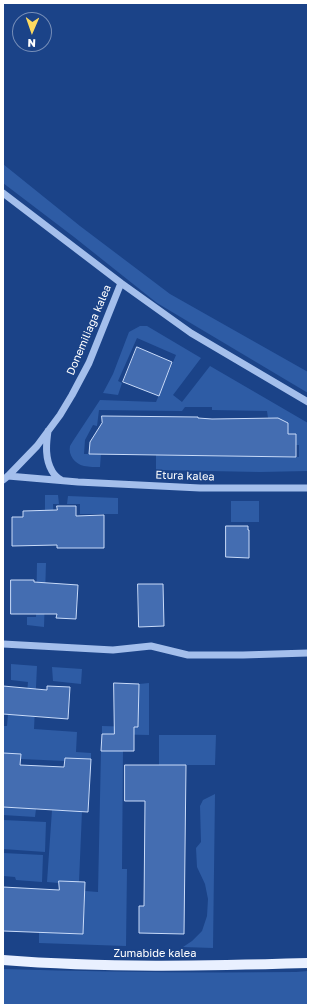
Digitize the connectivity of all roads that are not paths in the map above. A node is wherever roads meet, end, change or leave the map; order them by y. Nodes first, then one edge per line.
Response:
1 (3, 193) edge
2 (121, 283) junction
3 (308, 402) edge
4 (48, 431) junction
5 (6, 478) edge
6 (61, 480) junction
7 (308, 488) edge
8 (3, 644) edge
9 (308, 653) edge
10 (3, 960) edge
11 (308, 963) edge

1 - 2 street
2 - 3 street
2 - 4 street, Donemiliaga kalea
4 - 5 street, Donemiliaga kalea
4 - 6 street
5 - 6 street, Etura kalea
6 - 7 street, Etura kalea
8 - 9 street
10 - 11 main road, Zumabide kalea

